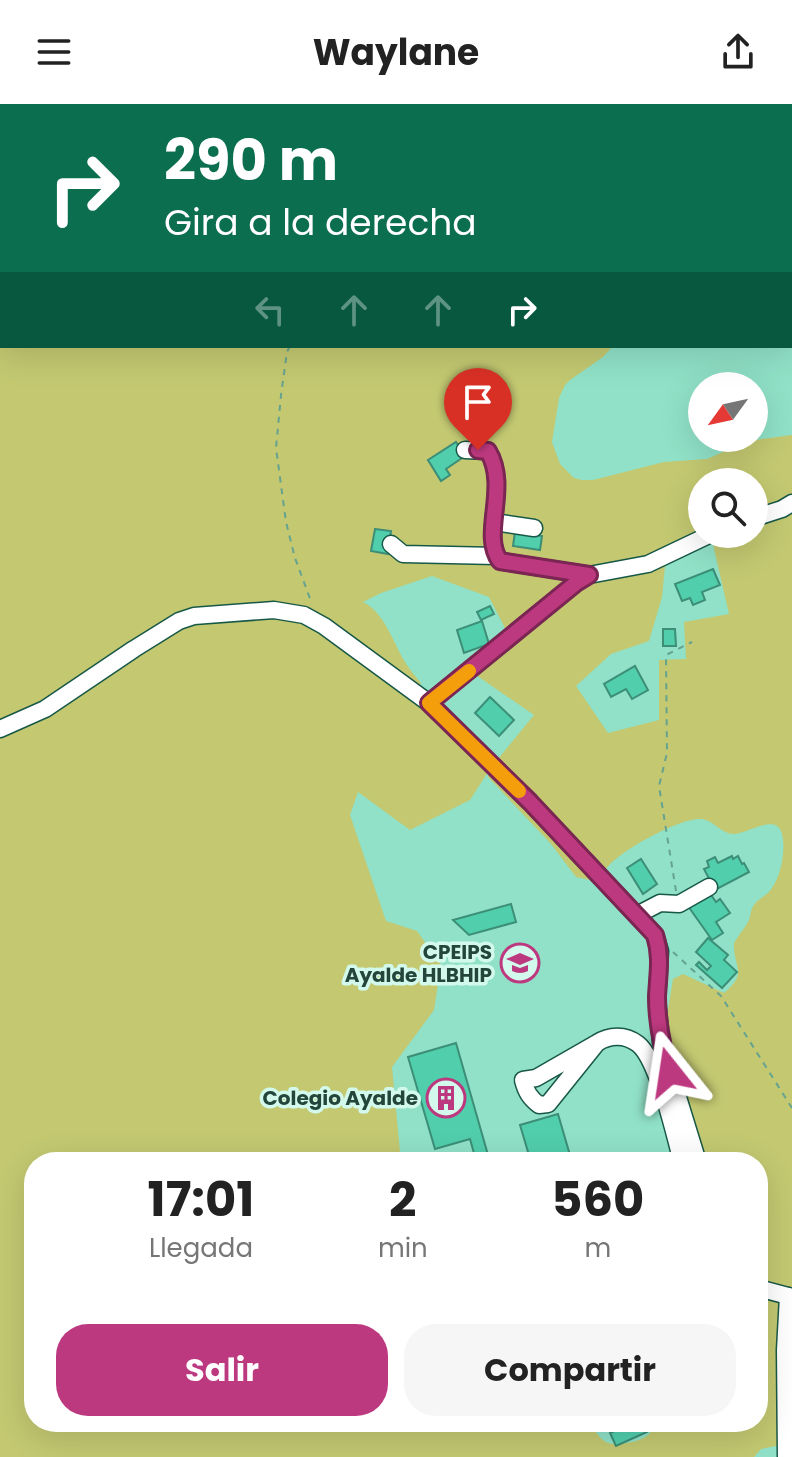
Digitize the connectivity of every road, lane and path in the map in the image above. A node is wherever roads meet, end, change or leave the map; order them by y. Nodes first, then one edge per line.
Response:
1 (289, 348) edge
2 (465, 450) dead end
3 (792, 503) edge
4 (768, 514) edge
5 (494, 522) junction
6 (534, 528) dead end
7 (391, 544) dead end
8 (688, 545) edge
9 (497, 556) junction
10 (589, 575) junction
11 (320, 624) junction
12 (692, 642) dead end
13 (429, 703) junction
14 (0, 729) edge
15 (709, 887) dead end
16 (679, 904) junction
17 (637, 915) junction
18 (655, 935) junction
19 (597, 1043) dead end
20 (792, 1108) edge
21 (679, 1152) edge
22 (695, 1152) edge
23 (777, 1293) edge
24 (786, 1457) edge

1 - 11 path
2 - 5 street
3 - 4 street
5 - 6 street
5 - 9 street
7 - 9 street
8 - 10 street
9 - 10 street
10 - 13 street
11 - 13 street
11 - 14 street
12 - 16 path
13 - 17 street
15 - 16 street
16 - 17 street
17 - 18 street
18 - 20 path
18 - 22 street
19 - 21 street
23 - 24 street

